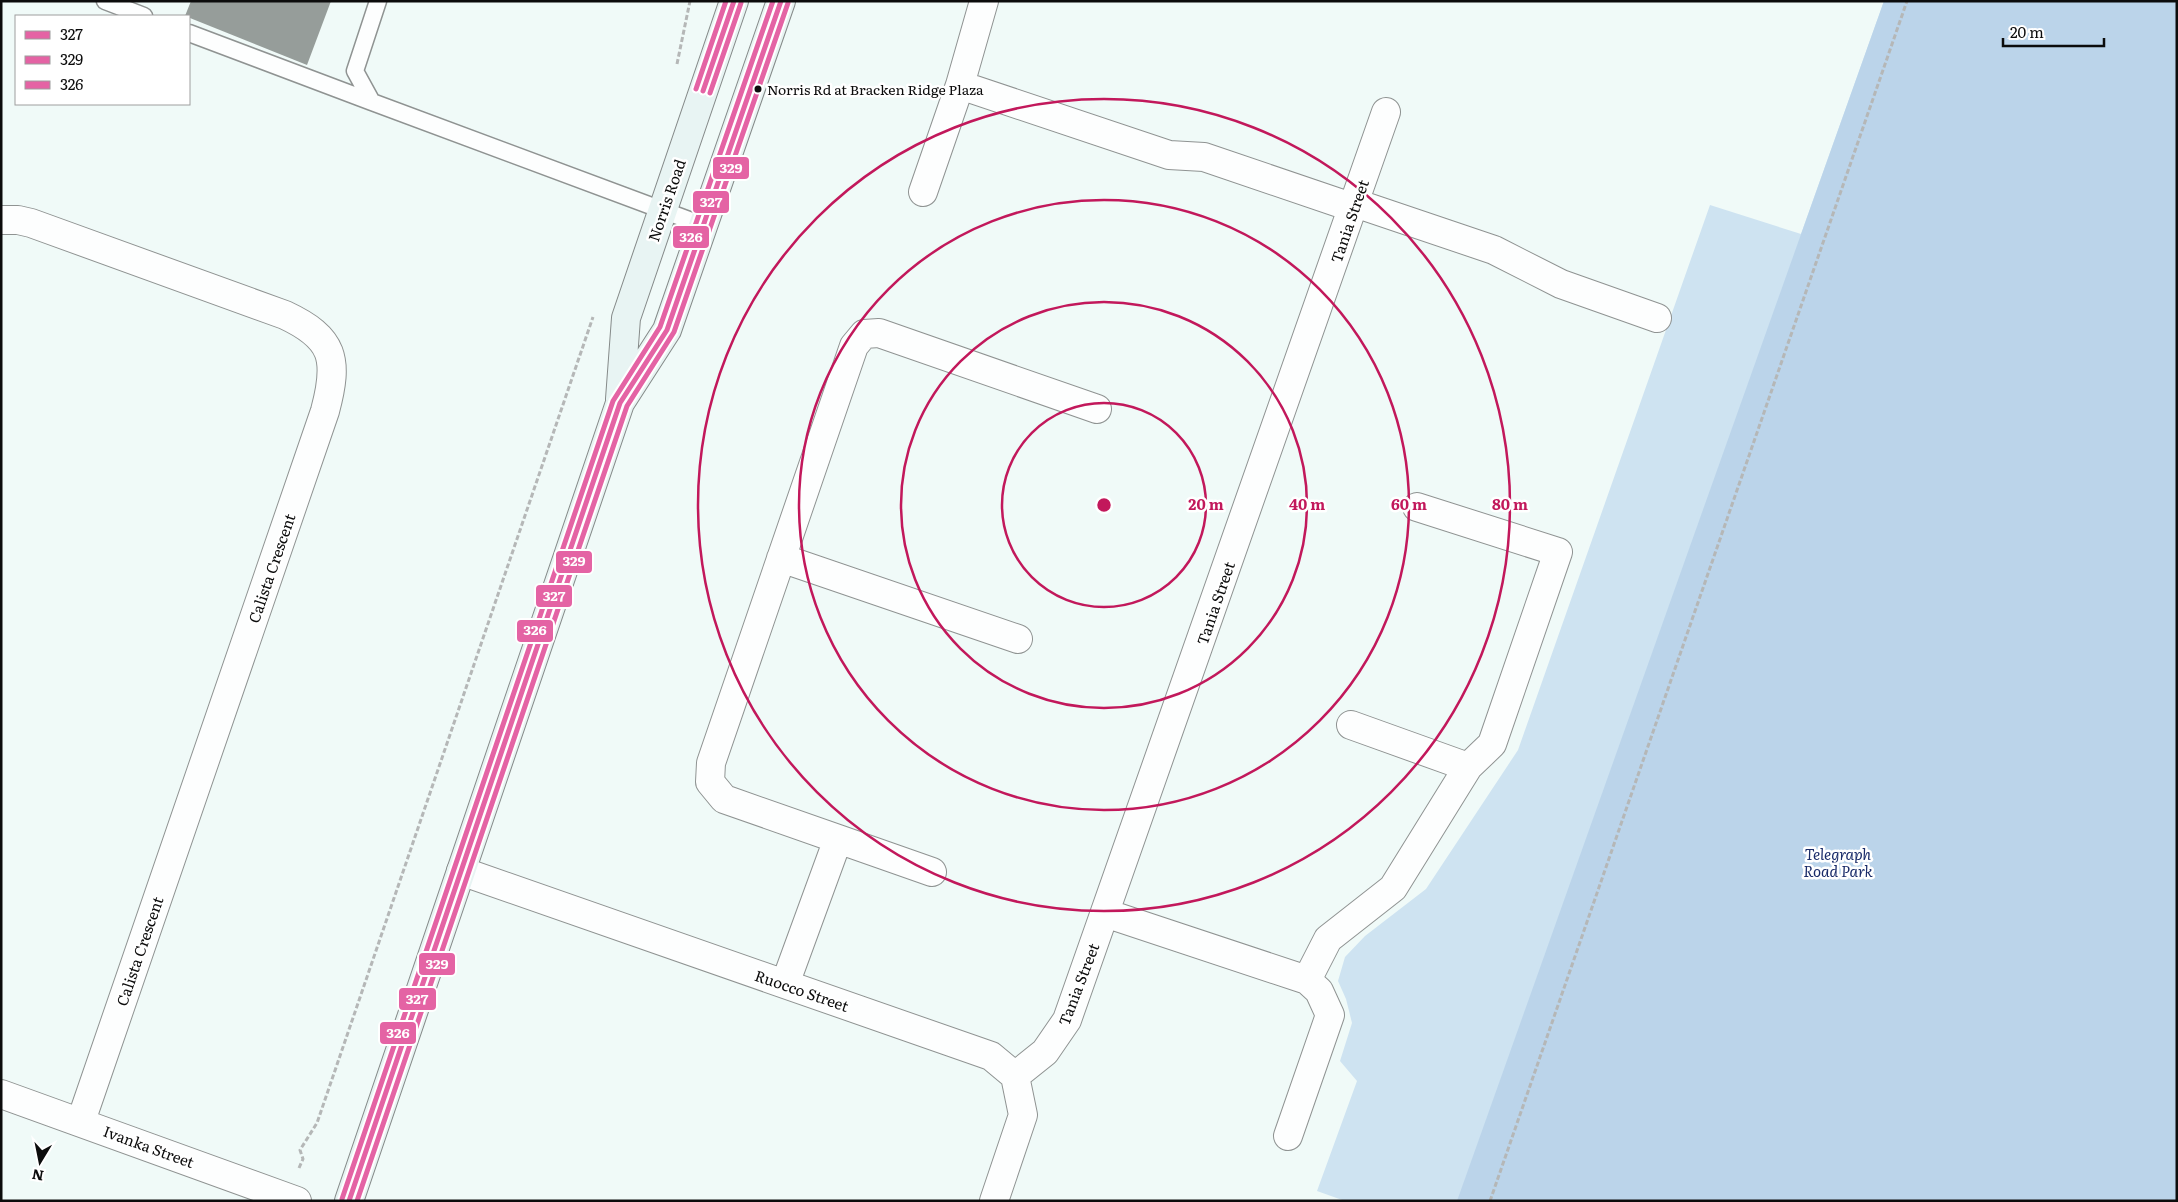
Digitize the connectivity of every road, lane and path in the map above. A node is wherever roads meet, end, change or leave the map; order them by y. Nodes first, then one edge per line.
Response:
1 (105, 1) edge
2 (378, 1) edge
3 (734, 1) edge
4 (782, 1) edge
5 (984, 1) edge
6 (1907, 1) edge
7 (141, 15) edge
8 (190, 33) edge
9 (960, 84) junction
10 (372, 102) junction
11 (1386, 112) dead end
12 (923, 192) dead end
13 (1355, 206) junction
14 (663, 211) junction
15 (1, 220) edge
16 (705, 226) junction
17 (596, 309) dead end
18 (1657, 318) dead end
19 (620, 403) junction
20 (1097, 408) dead end
21 (1416, 507) dead end
22 (782, 558) junction
23 (1018, 638) dead end
24 (1351, 725) dead end
25 (1468, 767) junction
26 (838, 839) junction
27 (462, 871) junction
28 (932, 872) dead end
29 (1105, 913) junction
30 (1307, 980) junction
31 (785, 984) junction
32 (1015, 1076) junction
33 (1, 1094) edge
34 (81, 1121) junction
35 (1288, 1136) dead end
36 (303, 1159) dead end
37 (297, 1201) edge
38 (349, 1201) edge
39 (994, 1201) edge
40 (1490, 1201) edge

1 - 7 lane
2 - 10 lane
3 - 14 main road, Norris Road
4 - 16 main road, Norris Road
5 - 9 street
6 - 40 path
8 - 10 lane
9 - 12 street
9 - 13 street
10 - 14 lane
11 - 13 street, Tania Street
13 - 18 street
13 - 29 street, Tania Street
14 - 16 lane
14 - 19 main road, Norris Road
15 - 34 street, Calista Crescent
16 - 19 main road, Norris Road
17 - 36 path
19 - 27 main road, Norris Road
20 - 22 street
21 - 25 street
22 - 23 street
22 - 26 street
24 - 25 street
25 - 30 street
26 - 28 street
26 - 31 street
27 - 31 street, Ruocco Street
27 - 38 main road, Norris Road
29 - 30 street
29 - 32 street, Tania Street
30 - 35 street
31 - 32 street, Ruocco Street
32 - 39 street
33 - 34 street, Ivanka Street
34 - 37 street, Ivanka Street

